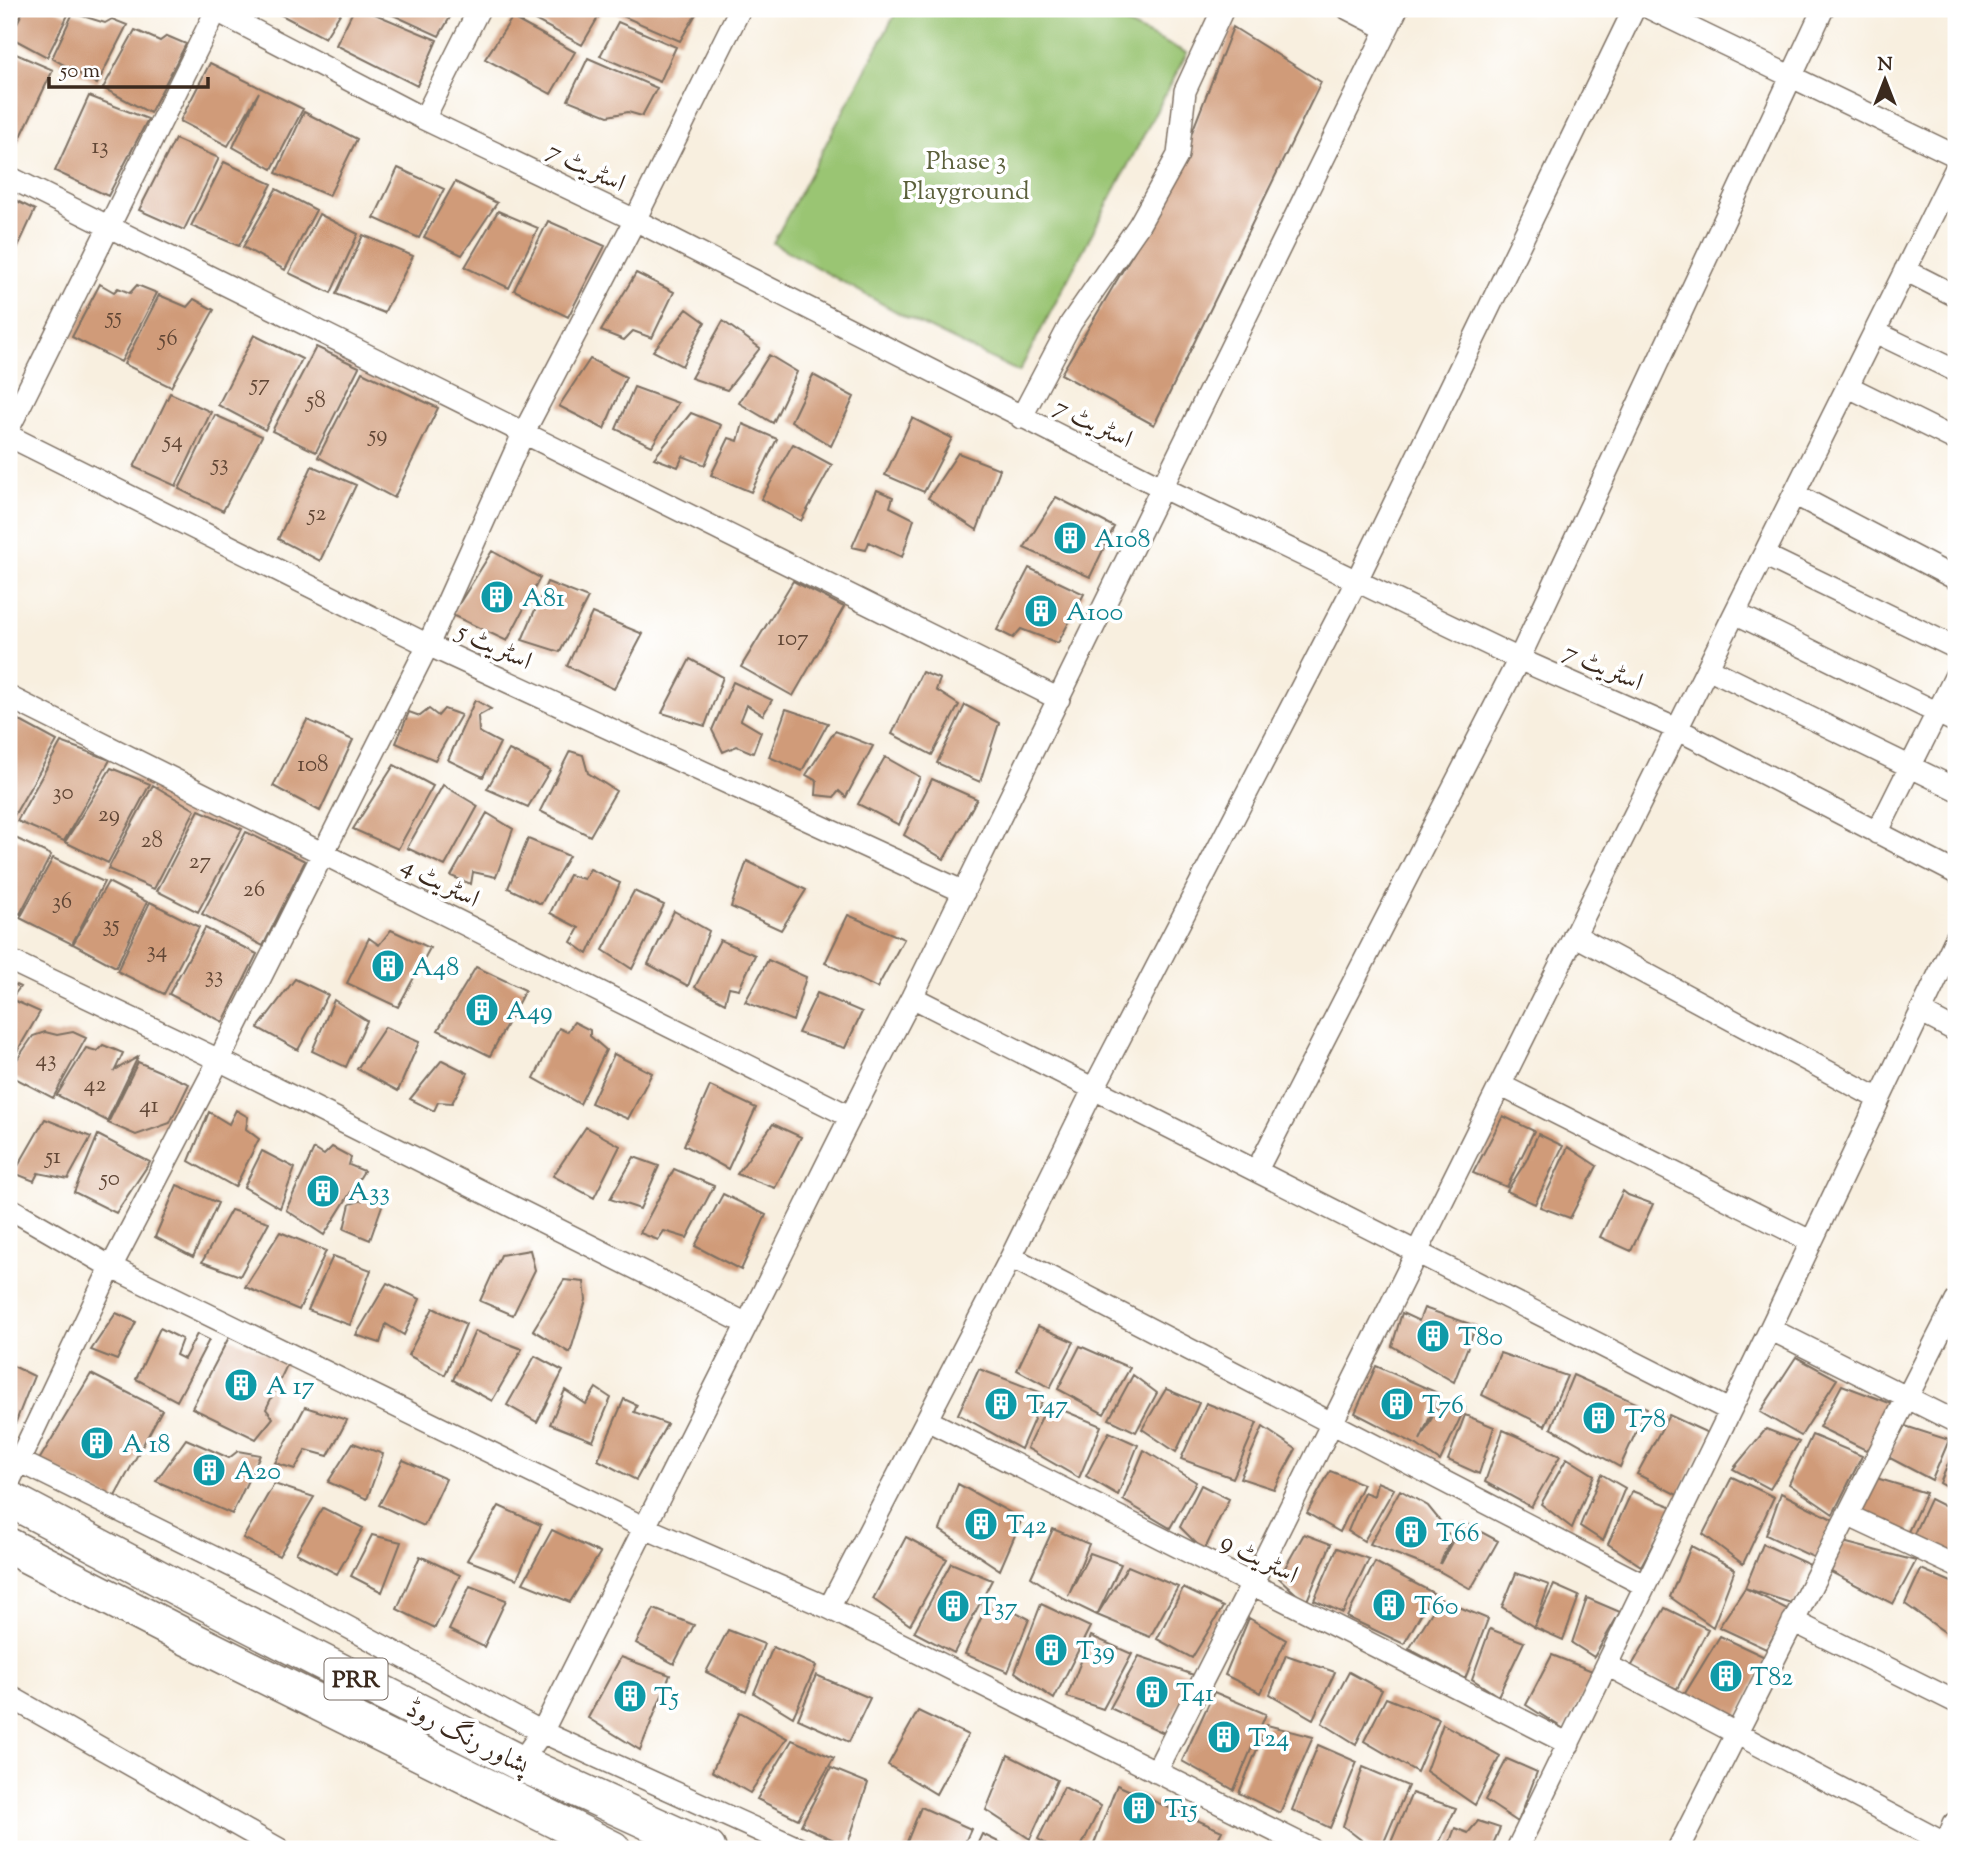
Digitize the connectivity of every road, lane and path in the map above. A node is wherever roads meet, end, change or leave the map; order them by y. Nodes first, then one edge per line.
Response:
1 (215, 9) edge
2 (479, 9) edge
3 (740, 9) edge
4 (1223, 9) edge
5 (1348, 9) edge
6 (1397, 9) edge
7 (1634, 9) edge
8 (1651, 9) edge
9 (1823, 9) edge
10 (1387, 29) junction
11 (1790, 76) junction
12 (424, 119) junction
13 (1956, 156) edge
14 (1956, 168) edge
15 (9, 177) edge
16 (635, 220) junction
17 (107, 227) junction
18 (1905, 270) junction
19 (1956, 296) edge
20 (1875, 332) junction
21 (1956, 371) edge
22 (1847, 386) junction
23 (1021, 418) junction
24 (9, 428) edge
25 (523, 435) junction
26 (9, 436) edge
27 (1956, 440) edge
28 (1161, 487) junction
29 (1794, 494) junction
30 (1763, 555) junction
31 (1956, 579) edge
32 (1357, 580) junction
33 (1735, 613) junction
34 (428, 645) junction
35 (1956, 648) edge
36 (1519, 659) junction
37 (1708, 668) junction
38 (1956, 674) edge
39 (9, 697) edge
40 (1059, 699) junction
41 (1947, 717) edge
42 (1677, 729) junction
43 (1910, 766) junction
44 (1956, 789) edge
45 (1878, 832) junction
46 (323, 853) junction
47 (1956, 873) edge
48 (964, 892) junction
49 (1574, 935) junction
50 (1956, 938) edge
51 (9, 960) edge
52 (912, 997) junction
53 (1920, 1012) junction
54 (1956, 1031) edge
55 (219, 1060) junction
56 (1500, 1085) junction
57 (1094, 1088) junction
58 (1879, 1099) junction
59 (849, 1116) junction
60 (1257, 1170) junction
61 (9, 1208) edge
62 (1810, 1241) junction
63 (1417, 1251) junction
64 (1011, 1257) junction
65 (111, 1267) junction
66 (1956, 1301) edge
67 (747, 1324) junction
68 (1770, 1329) junction
69 (1907, 1398) junction
70 (1729, 1410) junction
71 (927, 1420) junction
72 (1956, 1422) edge
73 (1332, 1423) junction
74 (14, 1459) edge
75 (9, 1482) edge
76 (9, 1499) edge
77 (1847, 1515) junction
78 (643, 1527) junction
79 (9, 1546) edge
80 (1956, 1566) edge
81 (1252, 1584) junction
82 (1644, 1585) junction
83 (828, 1608) junction
84 (1793, 1621) junction
85 (1606, 1665) junction
86 (9, 1696) edge
87 (1956, 1702) edge
88 (542, 1732) junction
89 (1736, 1733) junction
90 (1569, 1744) junction
91 (520, 1763) junction
92 (1156, 1772) junction
93 (1950, 1840) edge
94 (279, 1849) edge
95 (613, 1849) edge
96 (708, 1849) edge
97 (800, 1849) edge
98 (1311, 1849) edge
99 (1517, 1849) edge
100 (1678, 1849) edge

1 - 12 street, اسٹریٹ 7
1 - 17 street
2 - 12 street
3 - 16 street
4 - 23 street
5 - 10 street
6 - 10 street
7 - 32 street
8 - 11 street
9 - 11 street
10 - 28 street
11 - 13 street
11 - 36 street
12 - 16 street, اسٹریٹ 7
14 - 18 street
15 - 17 street
16 - 23 street, اسٹریٹ 7
16 - 25 street
17 - 24 street
17 - 25 street
18 - 19 street
18 - 20 street
20 - 21 street
20 - 22 street
22 - 27 street
22 - 29 street
23 - 28 street, اسٹریٹ 7
25 - 34 street
25 - 40 street
26 - 34 street, اسٹریٹ 5
28 - 32 street, اسٹریٹ 7
28 - 40 street
29 - 30 street
29 - 31 street
30 - 33 street
30 - 35 street
32 - 36 street, اسٹریٹ 7
32 - 57 street
33 - 37 street
33 - 41 street
34 - 46 street
34 - 48 street, اسٹریٹ 5
36 - 42 street, اسٹریٹ 7
36 - 60 street
37 - 42 street
37 - 43 street
38 - 41 street
39 - 46 street, اسٹریٹ 4
40 - 48 street
41 - 43 street
42 - 45 street, اسٹریٹ 7
42 - 49 street
43 - 44 street
43 - 45 street
45 - 47 street, اسٹریٹ 7
46 - 55 street
46 - 59 street, اسٹریٹ 4
48 - 52 street
49 - 56 street
49 - 58 street
50 - 53 street
51 - 55 street
52 - 57 street
52 - 59 street
53 - 54 street
53 - 58 street
55 - 65 street
55 - 67 street
56 - 62 street
56 - 63 street
57 - 60 street
57 - 64 street
58 - 62 street
59 - 67 street
60 - 63 street
61 - 65 street
62 - 68 street
63 - 70 street
63 - 73 street
64 - 71 street
64 - 73 street
65 - 74 street
65 - 78 street
66 - 69 street
67 - 78 street
68 - 69 street
68 - 70 street
69 - 72 street
69 - 77 street
70 - 82 street
71 - 81 street, اسٹریٹ 9
71 - 83 street
73 - 81 street
73 - 82 street
74 - 75 street
74 - 88 street
76 - 91 highway, پشاور رنگ روڈ / PRR
77 - 80 street
77 - 84 street
78 - 83 street
78 - 88 street
79 - 95 highway, پشاور رنگ روڈ / PRR
81 - 90 street, اسٹریٹ 9
81 - 92 street
82 - 85 street
83 - 92 street
84 - 87 street
84 - 89 street
85 - 89 street
85 - 90 street
86 - 94 street
88 - 91 street
88 - 97 street
89 - 93 street
89 - 100 street
90 - 99 street
91 - 96 highway, پشاور رنگ روڈ / PRR
92 - 98 street

